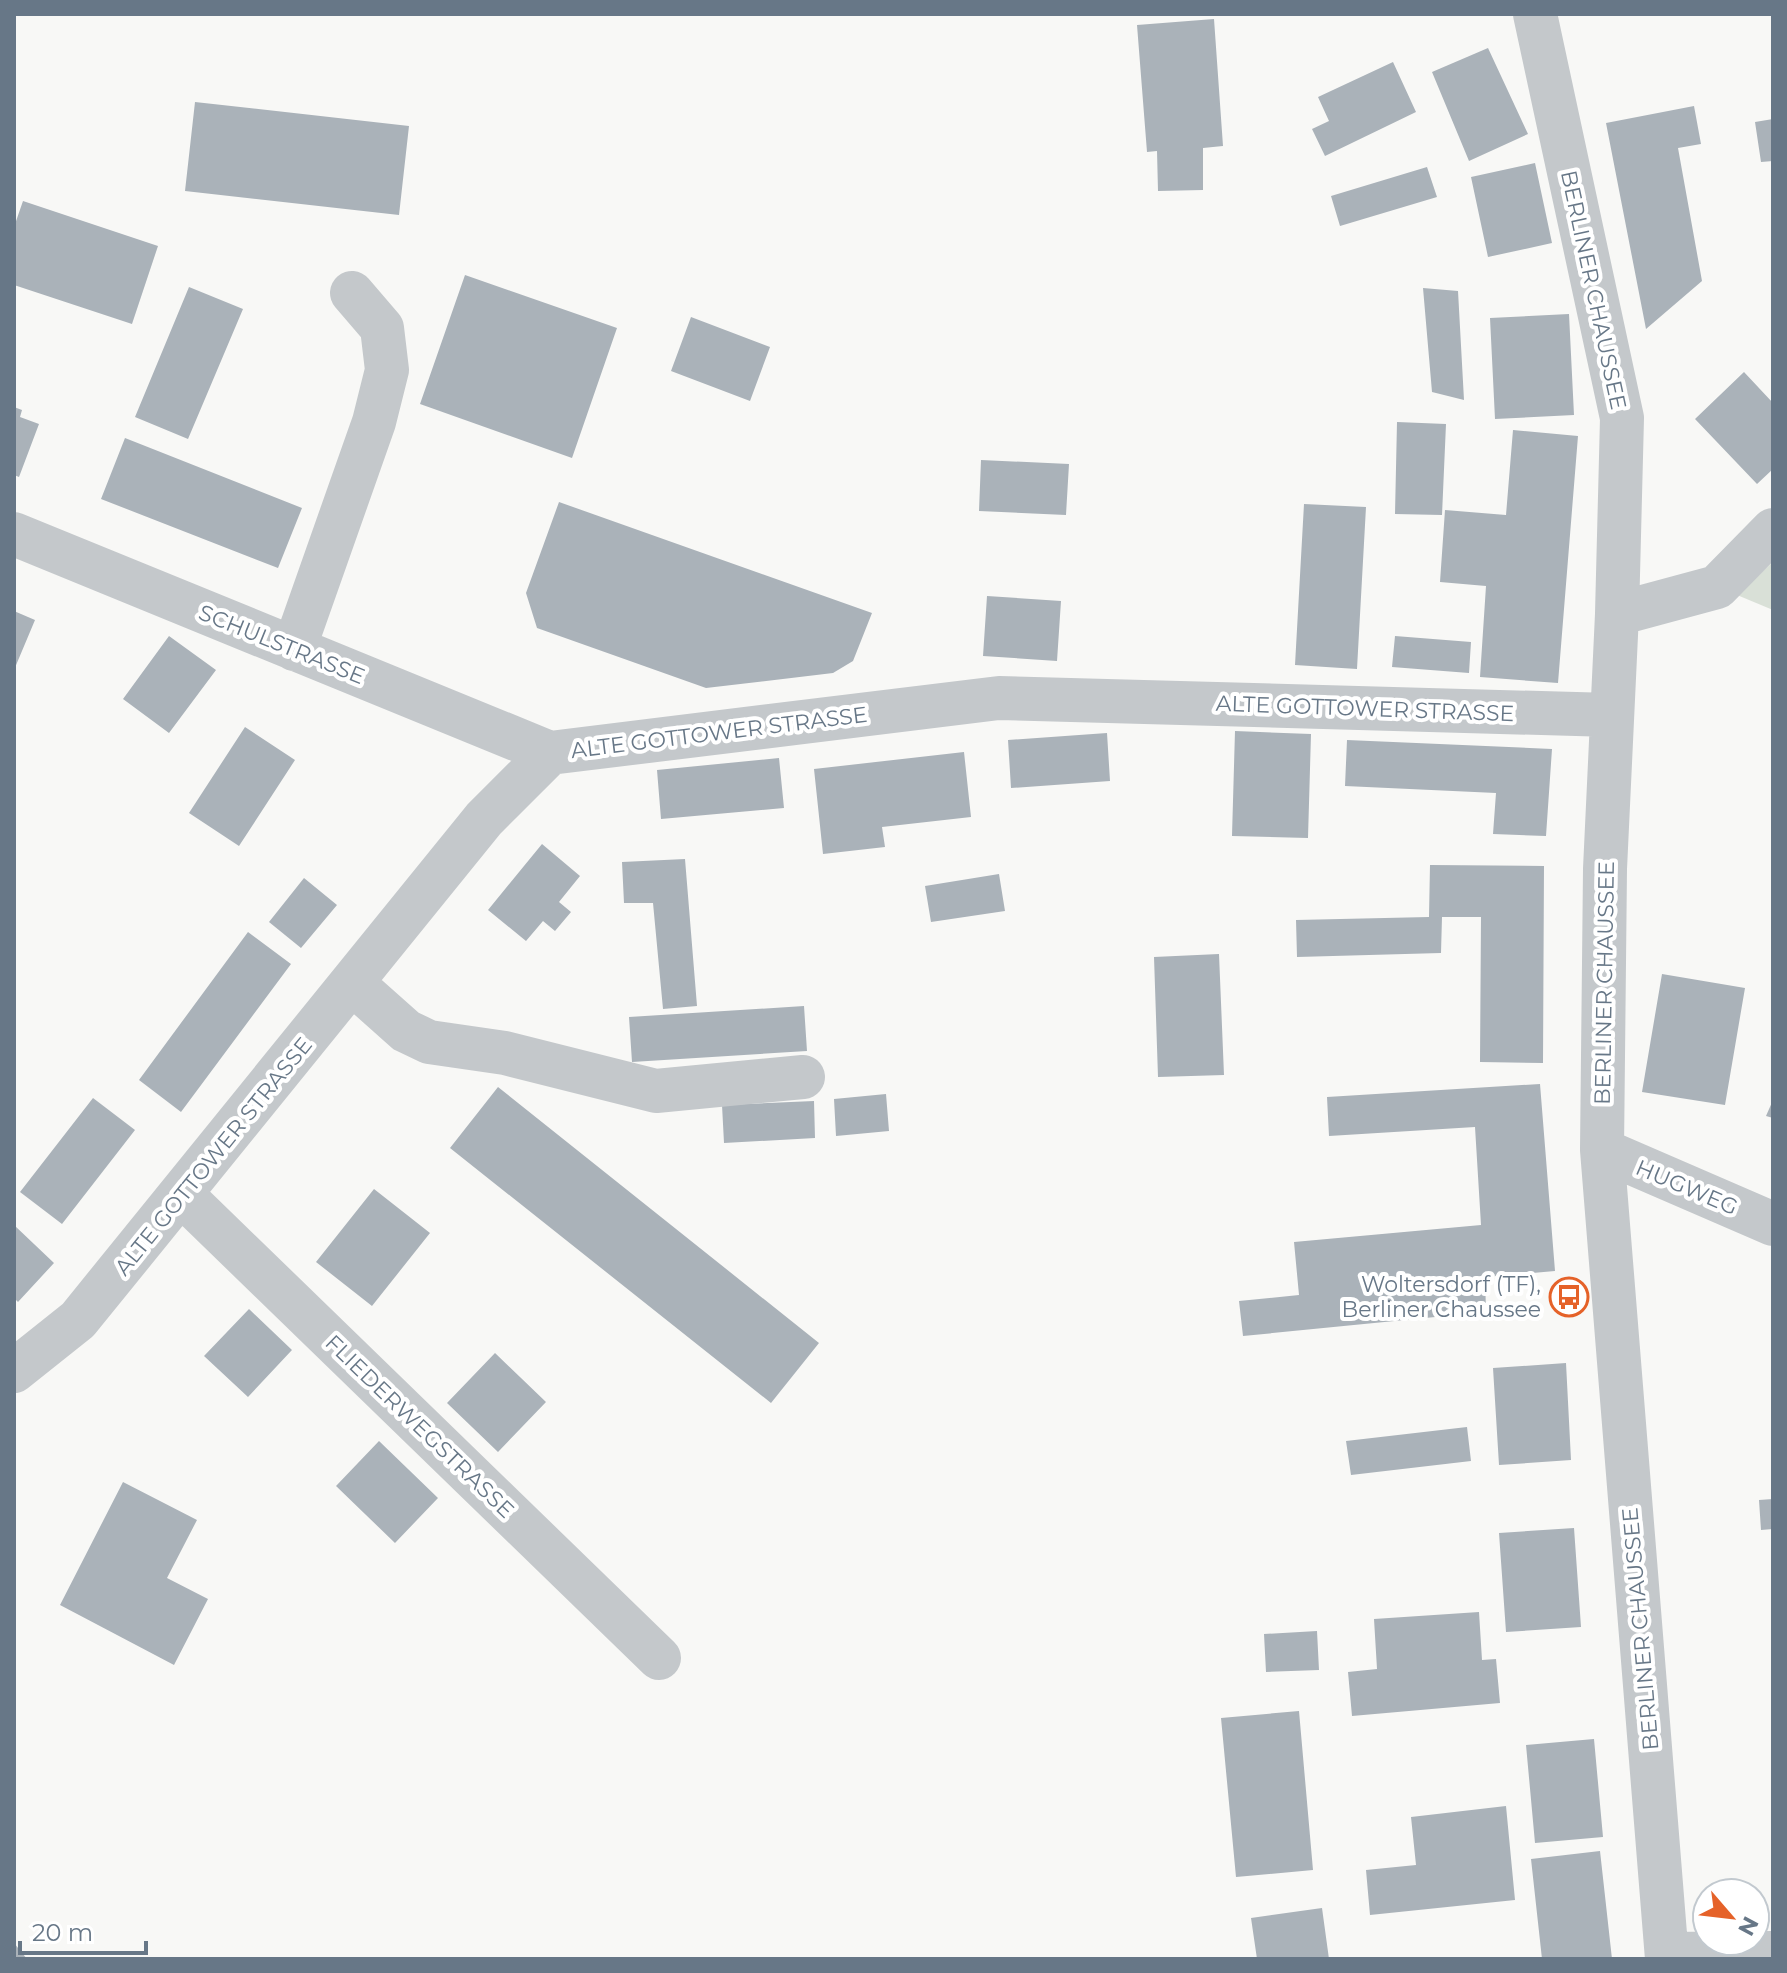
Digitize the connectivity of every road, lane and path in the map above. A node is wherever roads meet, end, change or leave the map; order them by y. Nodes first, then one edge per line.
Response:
1 (1535, 14) edge
2 (352, 293) dead end
3 (1773, 530) edge
4 (14, 534) edge
5 (1617, 614) junction
6 (294, 649) junction
7 (1611, 715) junction
8 (550, 753) junction
9 (352, 983) junction
10 (803, 1077) dead end
11 (1602, 1150) junction
12 (181, 1194) junction
13 (1773, 1224) edge
14 (14, 1371) edge
15 (659, 1658) dead end
16 (1773, 1953) edge
17 (1667, 1956) edge

1 - 5 street, BERLINER CHAUSSEE
2 - 6 street
3 - 5 street
4 - 6 street, SCHULSTRASSE
5 - 7 street, BERLINER CHAUSSEE
6 - 8 street, SCHULSTRASSE
7 - 8 street, ALTE GOTTOWER STRASSE
7 - 11 street, BERLINER CHAUSSEE
8 - 9 street, ALTE GOTTOWER STRASSE
9 - 10 street
9 - 12 street, ALTE GOTTOWER STRASSE
11 - 13 street, HUGWEG
11 - 17 street, BERLINER CHAUSSEE
12 - 14 street, ALTE GOTTOWER STRASSE
12 - 15 street, FLIEDERWEGSTRASSE
16 - 17 street

